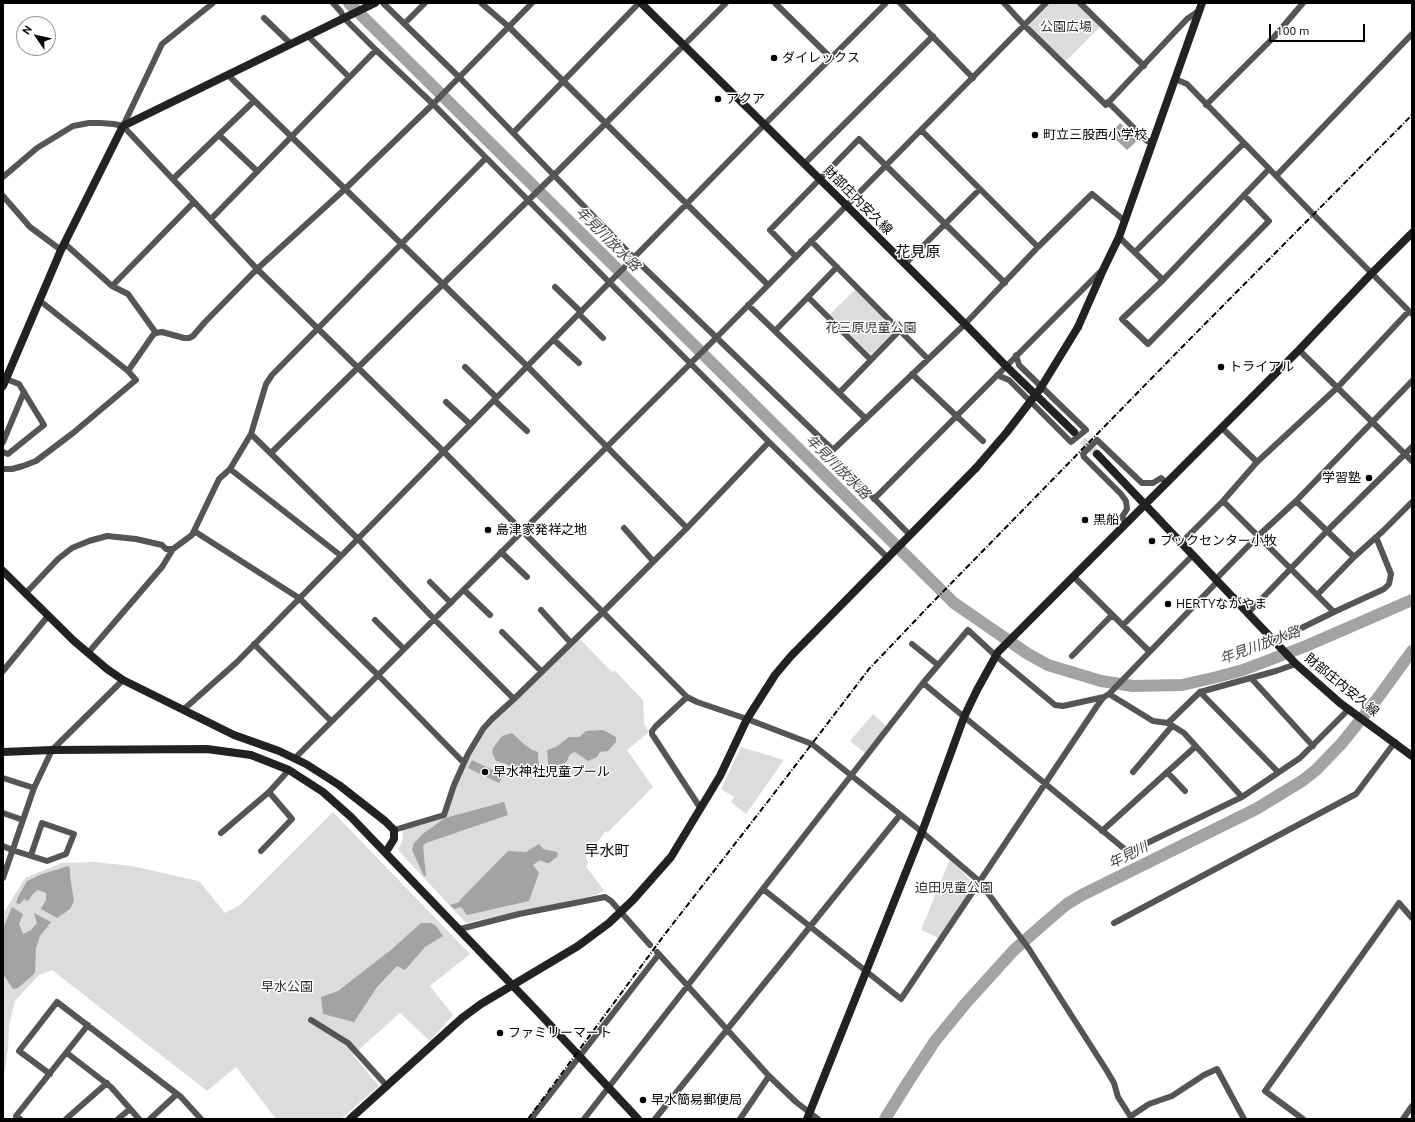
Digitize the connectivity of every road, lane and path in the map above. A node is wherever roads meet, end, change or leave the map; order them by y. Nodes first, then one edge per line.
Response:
1 (213, 3) edge
2 (333, 3) edge
3 (383, 3) edge
4 (425, 3) edge
5 (480, 3) edge
6 (532, 3) edge
7 (640, 3) edge
8 (726, 3) edge
9 (775, 3) edge
10 (886, 3) edge
11 (900, 3) edge
12 (1004, 3) edge
13 (1046, 3) edge
14 (1080, 3) edge
15 (1303, 3) edge
16 (372, 5) edge
17 (1201, 5) edge
18 (264, 18) dead end
19 (344, 18) junction
20 (404, 24) junction
21 (1024, 25) junction
22 (509, 27) junction
23 (1412, 34) edge
24 (308, 36) junction
25 (933, 36) junction
26 (291, 44) junction
27 (684, 44) junction
28 (376, 50) junction
29 (831, 58) junction
30 (1144, 66) junction
31 (228, 75) junction
32 (349, 77) junction
33 (460, 78) junction
34 (973, 78) junction
35 (1175, 79) junction
36 (563, 81) junction
37 (254, 101) junction
38 (1108, 102) junction
39 (433, 104) junction
40 (1206, 104) junction
41 (606, 123) junction
42 (764, 125) junction
43 (123, 126) junction
44 (921, 130) junction
45 (513, 133) junction
46 (219, 135) junction
47 (291, 137) junction
48 (1153, 141) junction
49 (1244, 144) junction
50 (486, 158) junction
51 (804, 164) junction
52 (886, 165) junction
53 (1269, 169) junction
54 (258, 172) junction
55 (1276, 176) junction
56 (3, 177) edge
57 (552, 177) junction
58 (173, 179) junction
59 (819, 179) junction
60 (345, 189) junction
61 (980, 189) junction
62 (1244, 195) junction
63 (3, 196) edge
64 (528, 199) junction
65 (194, 202) junction
66 (687, 204) junction
67 (846, 205) junction
68 (211, 220) junction
69 (1125, 221) junction
70 (945, 224) junction
71 (1412, 233) edge
72 (1119, 237) junction
73 (811, 241) junction
74 (401, 244) junction
75 (63, 247) junction
76 (1038, 247) junction
77 (1135, 252) junction
78 (796, 257) junction
79 (634, 258) junction
80 (905, 264) junction
81 (838, 268) junction
82 (1104, 268) junction
83 (257, 269) junction
84 (1371, 274) junction
85 (1163, 280) junction
86 (610, 283) junction
87 (1005, 283) junction
88 (442, 284) junction
89 (768, 284) junction
90 (112, 286) junction
91 (555, 287) dead end
92 (808, 297) junction
93 (39, 300) junction
94 (748, 305) junction
95 (580, 313) junction
96 (1410, 313) edge
97 (965, 324) junction
98 (318, 328) junction
99 (900, 330) junction
100 (775, 331) junction
101 (156, 333) junction
102 (717, 337) junction
103 (603, 338) dead end
104 (554, 340) junction
105 (1300, 350) junction
106 (1016, 356) junction
107 (928, 359) junction
108 (871, 360) junction
109 (690, 363) junction
110 (579, 364) dead end
111 (527, 366) junction
112 (1006, 366) junction
113 (465, 367) dead end
114 (358, 368) junction
115 (128, 371) junction
116 (912, 374) junction
117 (997, 375) junction
118 (1412, 381) edge
119 (4, 382) edge
120 (1338, 387) junction
121 (24, 392) junction
122 (839, 393) junction
123 (495, 399) junction
124 (446, 402) dead end
125 (956, 416) junction
126 (866, 419) junction
127 (1373, 422) junction
128 (470, 424) junction
129 (1222, 428) junction
130 (527, 431) dead end
131 (1074, 432) tunnel mouth
132 (251, 434) junction
133 (983, 441) dead end
134 (3, 442) edge
135 (769, 442) junction
136 (607, 446) junction
137 (1412, 447) edge
138 (443, 451) junction
139 (3, 452) edge
140 (271, 453) junction
141 (1097, 454) tunnel mouth
142 (1405, 454) junction
143 (834, 458) dead end
144 (1412, 460) edge
145 (1257, 462) junction
146 (3, 469) edge
147 (230, 469) junction
148 (1167, 483) junction
149 (874, 499) junction
150 (1223, 501) junction
151 (1296, 501) junction
152 (1412, 502) edge
153 (1145, 504) junction
154 (1126, 523) junction
155 (624, 528) dead end
156 (687, 528) junction
157 (194, 531) junction
158 (522, 531) junction
159 (1327, 531) junction
160 (1258, 536) junction
161 (908, 537) junction
162 (1376, 537) junction
163 (357, 538) junction
164 (1182, 543) junction
165 (173, 549) junction
166 (501, 552) junction
167 (340, 555) junction
168 (1193, 555) junction
169 (888, 558) junction
170 (1354, 558) junction
171 (654, 561) junction
172 (1291, 568) junction
173 (3, 571) edge
174 (526, 577) dead end
175 (1074, 577) junction
176 (1217, 580) junction
177 (430, 582) dead end
178 (464, 590) junction
179 (25, 594) junction
180 (1318, 595) junction
181 (299, 598) junction
182 (451, 603) junction
183 (541, 610) dead end
184 (603, 612) junction
185 (1334, 612) junction
186 (1248, 613) junction
187 (1112, 614) junction
188 (490, 615) dead end
189 (48, 616) junction
190 (375, 620) dead end
191 (434, 620) junction
192 (1123, 625) junction
193 (502, 632) dead end
194 (1276, 642) junction
195 (571, 643) junction
196 (254, 644) junction
197 (912, 644) dead end
198 (404, 649) junction
199 (1149, 651) junction
200 (88, 653) junction
201 (997, 654) junction
202 (1072, 656) dead end
203 (1294, 663) junction
204 (938, 665) junction
205 (3, 671) edge
206 (542, 672) junction
207 (378, 675) junction
208 (1251, 678) junction
209 (123, 680) junction
210 (923, 683) junction
211 (1200, 692) junction
212 (1106, 695) junction
213 (687, 697) junction
214 (514, 699) junction
215 (183, 710) junction
216 (1351, 710) junction
217 (964, 717) junction
218 (747, 719) junction
219 (331, 721) junction
220 (1170, 724) junction
221 (1395, 742) junction
222 (1196, 746) junction
223 (1313, 746) junction
224 (52, 750) junction
225 (3, 752) edge
226 (1412, 756) edge
227 (294, 758) junction
228 (464, 763) junction
229 (289, 770) junction
230 (1133, 772) dead end
231 (1167, 772) junction
232 (1278, 772) junction
233 (851, 776) junction
234 (3, 778) edge
235 (1045, 784) junction
236 (34, 788) junction
237 (1185, 791) dead end
238 (269, 792) junction
239 (1242, 796) junction
240 (701, 809) junction
241 (3, 813) edge
242 (900, 815) junction
243 (23, 820) junction
244 (394, 830) junction
245 (1102, 831) junction
246 (922, 832) junction
247 (222, 833) dead end
248 (3, 846) edge
249 (12, 850) junction
250 (261, 851) dead end
251 (386, 852) junction
252 (31, 856) junction
253 (3, 878) edge
254 (979, 881) junction
255 (764, 889) junction
256 (621, 912) junction
257 (1412, 918) edge
258 (1114, 923) dead end
259 (810, 926) junction
260 (460, 929) junction
261 (650, 945) dead end
262 (866, 972) junction
263 (512, 985) junction
264 (688, 985) junction
265 (311, 1020) dead end
266 (88, 1025) junction
267 (727, 1029) junction
268 (67, 1052) junction
269 (579, 1056) junction
270 (50, 1074) junction
271 (769, 1076) junction
272 (107, 1083) junction
273 (387, 1086) junction
274 (608, 1087) junction
275 (177, 1094) junction
276 (1412, 1106) edge
277 (130, 1109) junction
278 (808, 1116) edge
279 (1132, 1118) edge
280 (20, 1119) edge
281 (66, 1119) edge
282 (118, 1119) edge
283 (139, 1119) edge
284 (150, 1119) edge
285 (201, 1119) edge
286 (350, 1119) edge
287 (531, 1119) edge
288 (584, 1119) edge
289 (638, 1119) edge
290 (655, 1119) edge
291 (740, 1119) edge
292 (818, 1119) edge
293 (1244, 1119) edge
294 (1303, 1119) edge
295 (1403, 1119) edge

1 - 43 street
2 - 19 street
3 - 20 street
4 - 20 street
5 - 22 street
6 - 22 street
7 - 27 street, 財部庄内安久線
7 - 36 street
8 - 27 street
9 - 29 street
10 - 29 street
11 - 25 street
12 - 21 street
13 - 21 street
14 - 30 street
15 - 40 street
16 - 19 street
17 - 30 street
17 - 35 street
18 - 26 street
19 - 24 street
19 - 28 street
20 - 33 street
21 - 34 street
21 - 38 street
22 - 33 street
22 - 36 street
23 - 55 street
24 - 26 street
24 - 32 street
25 - 34 street
25 - 51 street
26 - 31 street
27 - 41 street
27 - 42 street, 財部庄内安久線
28 - 32 street
28 - 39 street
29 - 42 street
30 - 38 street
31 - 37 street
31 - 43 street
32 - 47 street
33 - 39 street
33 - 45 street
34 - 44 street
35 - 40 street
35 - 48 street
36 - 41 street
36 - 45 street
37 - 46 street
37 - 47 street
38 - 48 street
39 - 50 street
39 - 60 street
40 - 49 street
41 - 57 street
41 - 66 street
42 - 51 street, 財部庄内安久線
42 - 66 street
43 - 56 street
43 - 58 street
43 - 75 street
44 - 52 street
44 - 61 street
45 - 57 street
46 - 54 street
46 - 58 street
47 - 54 street
47 - 60 street
48 - 69 street
49 - 53 street
49 - 77 street
50 - 64 street
50 - 74 street
51 - 59 street, 財部庄内安久線
52 - 59 street
52 - 67 street
52 - 70 street
53 - 55 street
53 - 62 street
54 - 68 street
55 - 84 street
57 - 64 street
57 - 79 street
58 - 65 street
59 - 67 street, 財部庄内安久線
59 - 78 street
60 - 74 street
60 - 83 street
61 - 70 street
61 - 76 street
62 - 85 street
62 - 85 street
63 - 75 street
64 - 86 street
64 - 88 street
65 - 68 street
65 - 90 street
66 - 79 street
66 - 89 street
67 - 73 street
67 - 80 street, 財部庄内安久線
68 - 83 street
69 - 72 street
69 - 76 street
70 - 80 street
70 - 87 street
71 - 84 street
72 - 77 street
72 - 82 street
73 - 78 street
73 - 81 street
74 - 88 street
74 - 98 street
75 - 90 street
75 - 93 street
76 - 87 street
77 - 85 street
78 - 89 street
79 - 86 street
79 - 102 street
80 - 97 street, 財部庄内安久線
81 - 92 street
81 - 99 street
82 - 106 street
82 - 161 street, bridge
83 - 98 street
83 - 101 street
84 - 96 street
84 - 105 street
86 - 95 street
86 - 109 street
87 - 97 street
88 - 111 street
88 - 114 street
89 - 94 street
90 - 101 street
91 - 95 street
92 - 100 street
92 - 108 street
93 - 115 street
93 - 119 street
94 - 100 street
94 - 102 street
95 - 103 street
95 - 104 street
96 - 120 street
97 - 107 street
97 - 112 street, 財部庄内安久線
98 - 114 street
98 - 132 street
99 - 107 street
99 - 108 street
100 - 122 street
101 - 115 street
102 - 109 street
102 - 126 street
104 - 110 street
104 - 111 street
105 - 120 street
105 - 129 street
106 - 112 street
106 - 117 street
107 - 116 street
108 - 122 street
109 - 135 street
109 - 136 street
111 - 123 street
111 - 136 street
112 - 117 street
112 - 131 street, 財部庄内安久線
113 - 123 street
114 - 138 street
114 - 140 street
115 - 146 street
116 - 125 street
116 - 126 street
117 - 125 street
118 - 127 street
119 - 121 street
120 - 127 street
120 - 145 street
121 - 134 street
121 - 139 street
122 - 126 street
123 - 128 street
123 - 130 street
124 - 128 street
125 - 133 street
125 - 149 street
127 - 142 street
127 - 151 street
128 - 138 street
129 - 145 street
129 - 148 street
132 - 140 street
132 - 147 street
135 - 156 street
135 - 169 street
136 - 156 street
136 - 158 street
137 - 142 street
138 - 158 street
138 - 163 street
140 - 163 street
141 - 153 street, 財部庄内安久線
142 - 144 street
142 - 159 street
143 - 149 street
145 - 150 street
147 - 157 street
147 - 167 street
148 - 153 street
148 - 154 street
149 - 161 street
150 - 160 street
150 - 164 street
151 - 159 street
151 - 160 street
152 - 162 street
153 - 154 street
153 - 164 street, 財部庄内安久線
154 - 175 street
155 - 171 street
156 - 171 street
157 - 165 street
157 - 181 street
158 - 166 street
158 - 184 street
159 - 170 street
159 - 172 street
160 - 172 street
160 - 176 street
161 - 169 street
162 - 170 street
162 - 185 street
163 - 167 street
163 - 191 street
164 - 168 street, 財部庄内安久線
165 - 179 street
165 - 200 street
166 - 174 street
166 - 178 street
167 - 181 street
168 - 176 street, 財部庄内安久線
168 - 192 street
169 - 218 street
170 - 180 street
171 - 184 street
172 - 180 street
172 - 186 street
173 - 179 street
175 - 187 street
175 - 201 street
176 - 186 street, 財部庄内安久線
176 - 199 street
177 - 182 street
178 - 182 street
178 - 188 street
179 - 189 street
180 - 185 street
181 - 196 street
181 - 207 street
182 - 191 street
183 - 195 street
184 - 195 street
184 - 213 street
185 - 194 street
186 - 194 street, 財部庄内安久線
187 - 192 street
187 - 202 street
189 - 200 street
189 - 205 street
190 - 198 street
191 - 198 street
191 - 214 street
192 - 199 street
193 - 206 street
194 - 203 street, 財部庄内安久線
195 - 206 street
196 - 215 street
196 - 219 street
197 - 204 street
198 - 207 street
199 - 212 street
200 - 209 street
201 - 204 street
201 - 212 street
201 - 217 street
203 - 208 street
203 - 216 street, 財部庄内安久線
204 - 210 street
206 - 214 street
207 - 219 street
207 - 228 street
208 - 211 street
208 - 223 street
209 - 215 street
209 - 224 street
210 - 217 street
210 - 233 street
211 - 220 street
211 - 232 street
212 - 220 street
212 - 235 street
213 - 218 street
213 - 240 street
214 - 228 street
215 - 227 street
216 - 221 street, 財部庄内安久線
216 - 223 street
217 - 235 street
217 - 246 street
218 - 233 street
218 - 240 street
219 - 227 street
220 - 222 street
220 - 230 street
221 - 226 street, 財部庄内安久線
221 - 258 street
222 - 231 street
222 - 239 street
223 - 232 street
224 - 225 street
224 - 229 street
224 - 236 street
227 - 244 street
228 - 244 street
229 - 238 street
229 - 251 street
231 - 237 street
231 - 245 street
232 - 239 street
233 - 242 street
233 - 255 street
234 - 236 street
235 - 245 street
235 - 254 street
236 - 243 street
238 - 247 street
238 - 250 street
239 - 245 street
240 - 256 street
241 - 243 street
242 - 246 street
242 - 259 street
243 - 249 street
244 - 251 street
246 - 254 street
246 - 262 street
248 - 249 street
249 - 252 street
249 - 253 street
251 - 260 street
252 - 252 street
254 - 262 street
254 - 279 street
255 - 259 street
255 - 264 street
256 - 260 street
256 - 261 street
256 - 263 street
257 - 294 street
259 - 262 street
259 - 267 street
260 - 263 street
262 - 278 street
263 - 269 street
263 - 273 street
264 - 267 street
264 - 269 street
264 - 274 street
265 - 273 street
266 - 268 street
266 - 270 street
266 - 275 street
267 - 271 street
267 - 290 street
268 - 270 street
268 - 272 street
269 - 274 street
269 - 287 street
270 - 280 street
271 - 278 street
271 - 291 street
272 - 277 street
272 - 281 street
273 - 286 street
274 - 288 street
274 - 289 street
275 - 284 street
275 - 285 street
276 - 295 street
277 - 282 street
277 - 283 street
278 - 292 street
279 - 293 street

